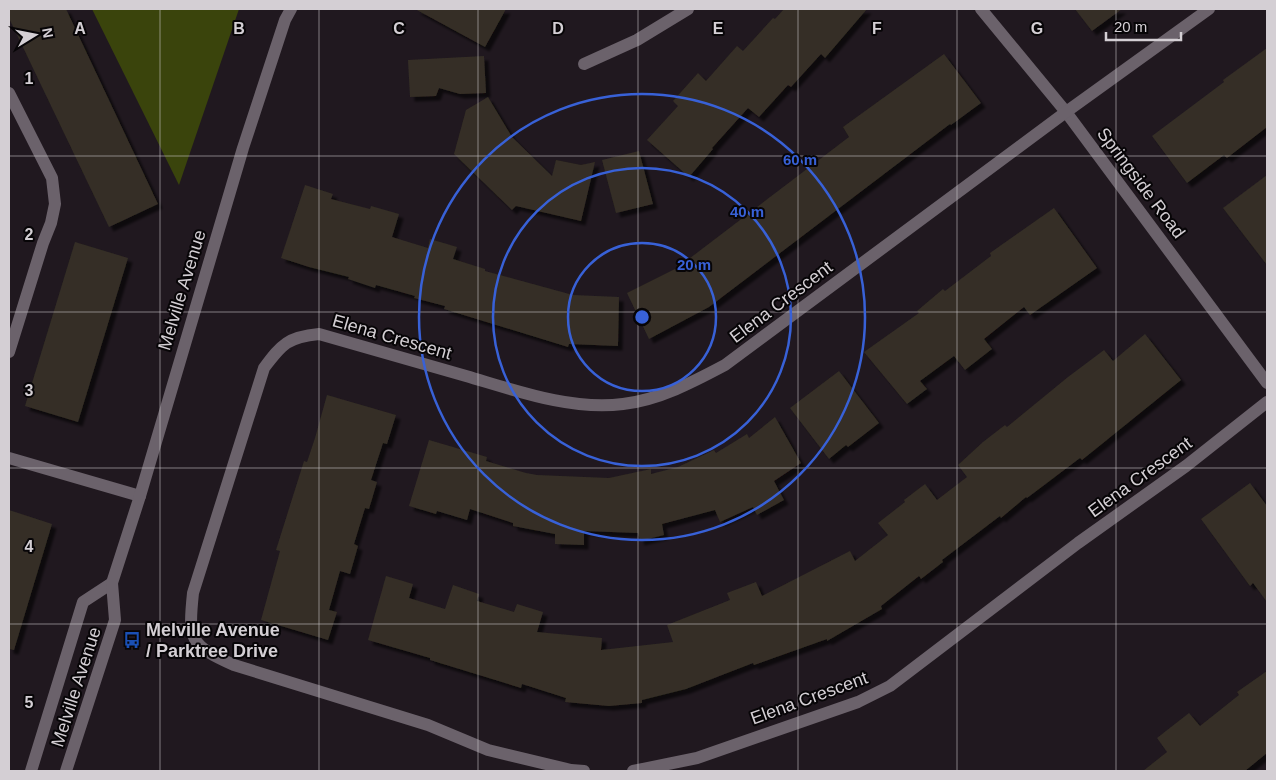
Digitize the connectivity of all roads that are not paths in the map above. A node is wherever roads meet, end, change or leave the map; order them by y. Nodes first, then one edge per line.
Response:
1 (291, 9) edge
2 (688, 9) edge
3 (981, 9) edge
4 (1209, 9) edge
5 (584, 64) dead end
6 (9, 92) edge
7 (1066, 112) junction
8 (9, 352) edge
9 (1267, 383) edge
10 (1267, 402) edge
11 (9, 458) edge
12 (140, 496) junction
13 (112, 583) junction
14 (31, 771) edge
15 (66, 771) edge
16 (584, 771) edge
17 (632, 771) edge

1 - 12 street, Melville Avenue
2 - 5 street
3 - 7 street, Springside Road
4 - 7 street, Elena Crescent
6 - 8 street
7 - 9 street, Springside Road
7 - 16 street, Elena Crescent
10 - 17 street, Elena Crescent
11 - 12 street
12 - 13 street, Melville Avenue
13 - 14 street, Melville Avenue
13 - 15 street, Melville Avenue

